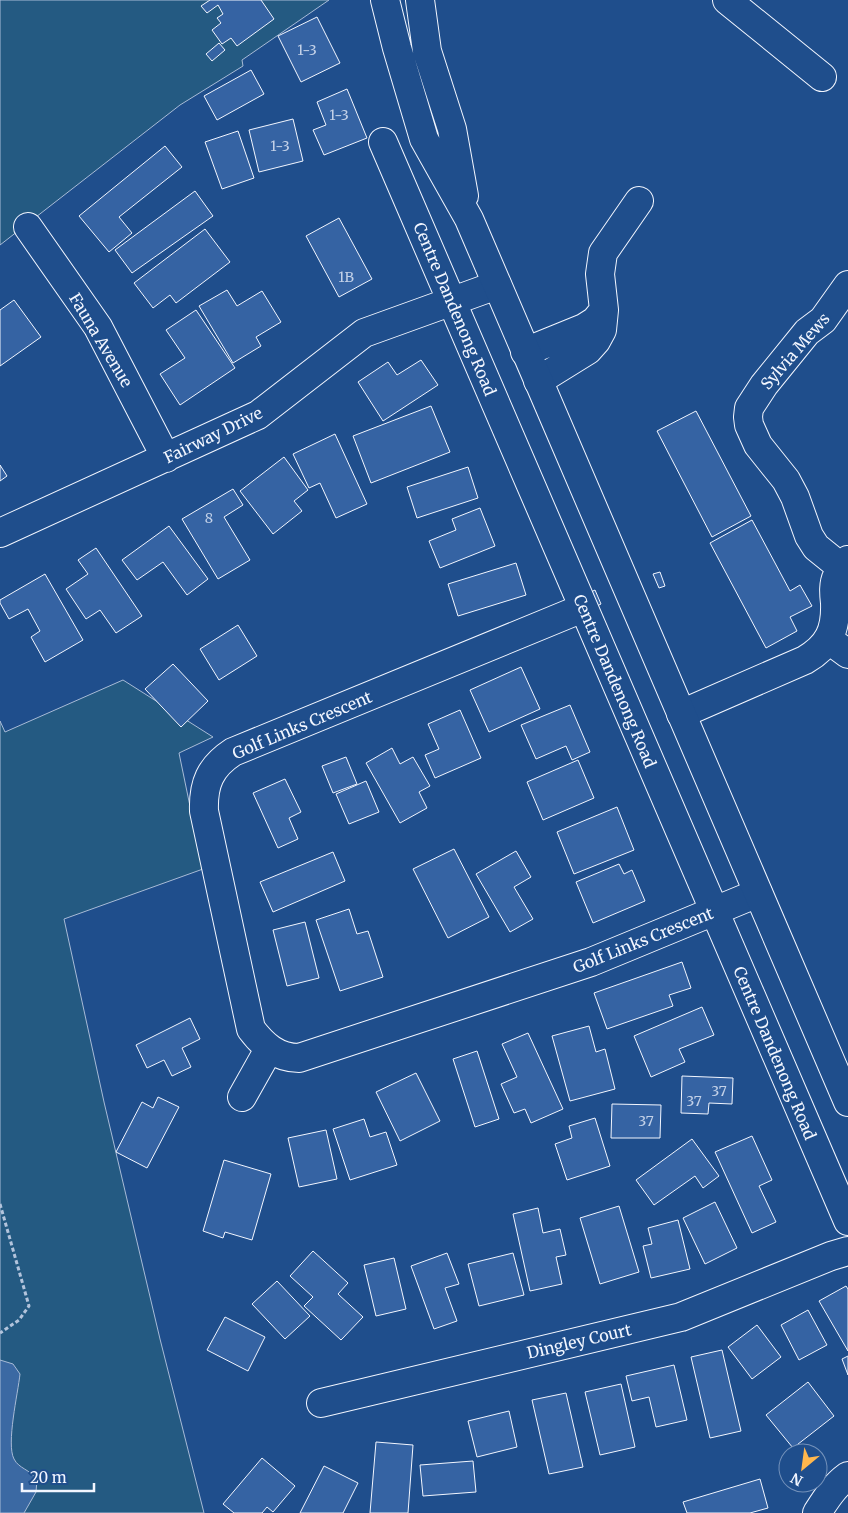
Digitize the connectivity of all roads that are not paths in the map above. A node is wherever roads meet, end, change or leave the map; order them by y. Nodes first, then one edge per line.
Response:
1 (385, 0) edge
2 (420, 0) edge
3 (727, 0) edge
4 (822, 77) dead end
5 (382, 142) dead end
6 (639, 201) dead end
7 (469, 220) junction
8 (28, 227) dead end
9 (497, 285) junction
10 (848, 285) edge
11 (452, 300) junction
12 (604, 310) junction
13 (525, 352) junction
14 (538, 381) junction
15 (166, 458) junction
16 (0, 533) edge
17 (845, 564) edge
18 (583, 608) junction
19 (838, 647) edge
20 (681, 714) junction
21 (758, 893) junction
22 (714, 911) junction
23 (269, 1049) junction
24 (242, 1097) dead end
25 (848, 1102) edge
26 (848, 1221) edge
27 (842, 1248) edge
28 (321, 1403) dead end
29 (848, 1476) edge
30 (817, 1513) edge

1 - 7 street
2 - 7 street
3 - 4 street
5 - 11 street, Centre Dandenong Road
6 - 12 street
7 - 9 street
8 - 15 street, Fauna Avenue
9 - 11 street, Fairway Drive
9 - 13 street
10 - 17 street, Sylvia Mews
11 - 15 street, Fairway Drive
11 - 18 street, Centre Dandenong Road
12 - 13 street
12 - 14 street
13 - 14 street
14 - 20 street
15 - 16 street, Fairway Drive
17 - 19 street
18 - 22 street, Centre Dandenong Road
18 - 23 street, Golf Links Crescent
19 - 20 street
20 - 21 street
21 - 22 street, Golf Links Crescent
21 - 25 street
22 - 23 street, Golf Links Crescent
22 - 26 street, Centre Dandenong Road
23 - 24 street
27 - 28 street, Dingley Court
29 - 30 street

